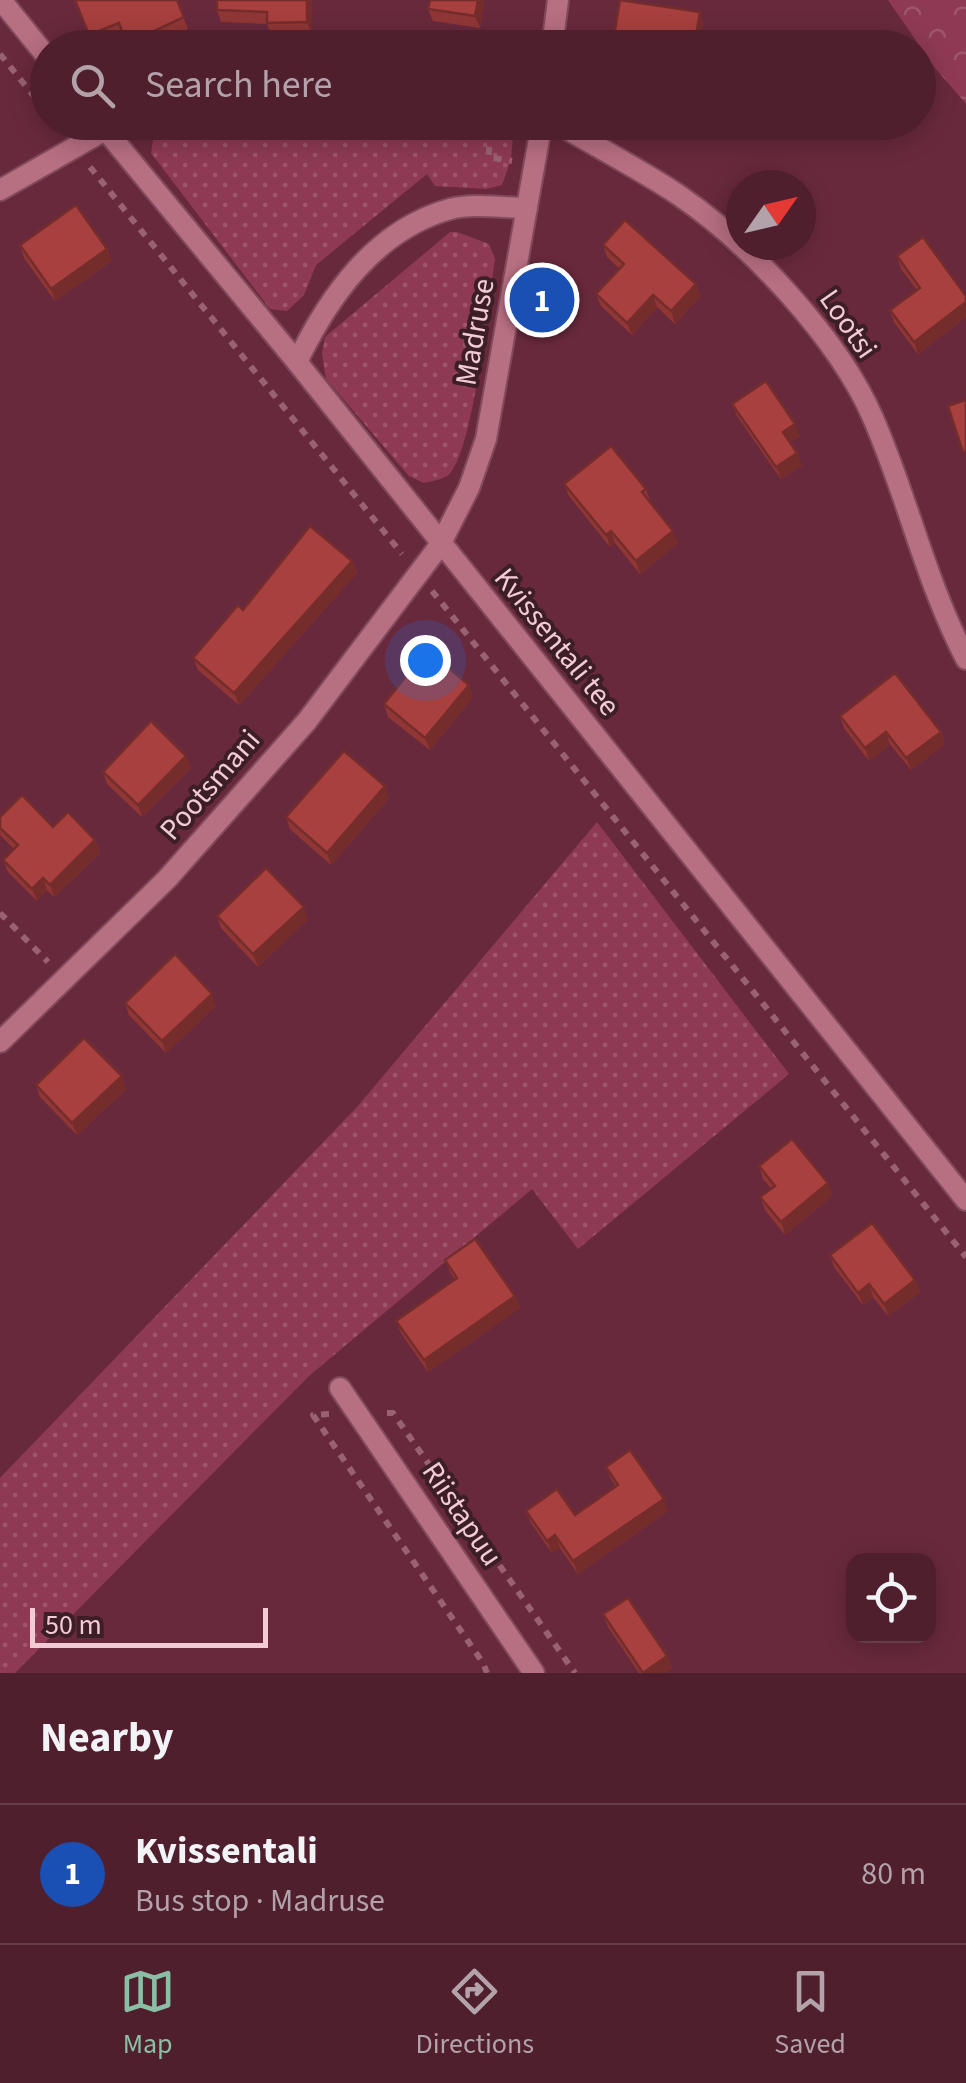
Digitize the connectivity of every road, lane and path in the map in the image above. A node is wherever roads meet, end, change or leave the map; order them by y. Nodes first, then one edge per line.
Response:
1 (1, 0) edge
2 (558, 0) edge
3 (554, 30) edge
4 (30, 36) edge
5 (0, 54) edge
6 (30, 92) edge
7 (84, 140) edge
8 (120, 140) edge
9 (539, 140) edge
10 (585, 140) edge
11 (73, 147) junction
12 (0, 190) edge
13 (527, 208) junction
14 (296, 362) junction
15 (440, 545) junction
16 (418, 574) junction
17 (966, 659) edge
18 (0, 913) edge
19 (65, 980) junction
20 (0, 1042) edge
21 (966, 1200) edge
22 (966, 1257) edge
23 (340, 1388) dead end
24 (534, 1673) edge

1 - 4 street
2 - 3 street
5 - 6 path
7 - 11 street
8 - 14 street, Kvissentali tee
9 - 13 street, Madruse
10 - 17 street, Lootsi
11 - 12 street
11 - 16 path
13 - 14 street
13 - 15 street, Madruse
14 - 15 street, Kvissentali tee
15 - 16 street, Pootsmani
15 - 21 street, Kvissentali tee
16 - 19 street, Pootsmani
16 - 22 path
18 - 19 path
19 - 20 street, Pootsmani
23 - 24 street, Riistapuu

